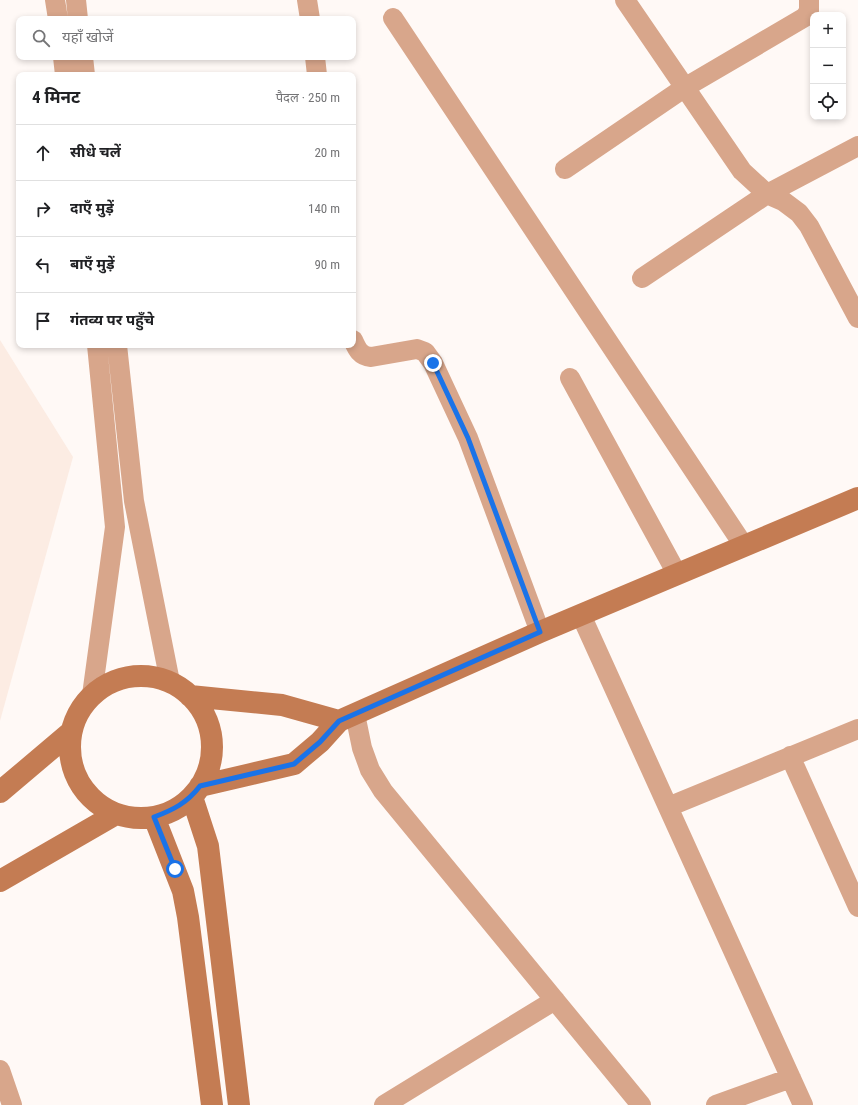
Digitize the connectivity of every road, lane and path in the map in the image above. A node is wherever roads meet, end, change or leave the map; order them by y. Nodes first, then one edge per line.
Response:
1 (55, 0) edge
2 (76, 0) edge
3 (307, 0) edge
4 (625, 0) edge
5 (809, 0) edge
6 (58, 16) edge
7 (78, 16) edge
8 (310, 16) edge
9 (393, 18) dead end
10 (63, 60) edge
11 (83, 60) edge
12 (315, 60) edge
13 (65, 72) edge
14 (85, 72) edge
15 (317, 72) edge
16 (684, 88) junction
17 (858, 146) edge
18 (565, 169) dead end
19 (767, 194) junction
20 (642, 278) dead end
21 (858, 318) edge
22 (97, 348) edge
23 (116, 348) edge
24 (356, 348) edge
25 (570, 378) dead end
26 (858, 498) edge
27 (744, 546) junction
28 (677, 574) junction
29 (581, 615) junction
30 (540, 632) junction
31 (170, 682) junction
32 (92, 695) junction
33 (190, 696) junction
34 (347, 718) junction
35 (858, 728) edge
36 (70, 732) junction
37 (790, 756) junction
38 (0, 792) edge
39 (196, 792) junction
40 (668, 807) junction
41 (116, 814) junction
42 (154, 817) junction
43 (0, 881) edge
44 (858, 907) edge
45 (555, 1000) junction
46 (0, 1070) edge
47 (791, 1078) junction
48 (638, 1103) edge
49 (12, 1105) edge
50 (212, 1105) edge
51 (239, 1105) edge
52 (384, 1105) edge
53 (716, 1105) edge
54 (804, 1105) edge

1 - 6 street
2 - 7 street
3 - 8 street
4 - 16 street
5 - 16 street
9 - 27 street
10 - 13 street
11 - 14 street
12 - 15 street
16 - 18 street
16 - 19 street
17 - 19 street
19 - 20 street
19 - 21 street
22 - 32 street
23 - 31 street
24 - 30 street
25 - 28 street
26 - 27 street
27 - 28 street
28 - 29 street
29 - 30 street
29 - 40 street
30 - 34 street
31 - 32 street
31 - 33 street
32 - 36 street
33 - 34 street
33 - 39 street
34 - 39 street
34 - 45 street
35 - 37 street
36 - 38 street
36 - 41 street
37 - 40 street
37 - 44 street
39 - 42 street
39 - 51 street
40 - 47 street
41 - 42 street
41 - 43 street
42 - 50 street
45 - 48 street
45 - 52 street
46 - 49 street
47 - 53 street
47 - 54 street

